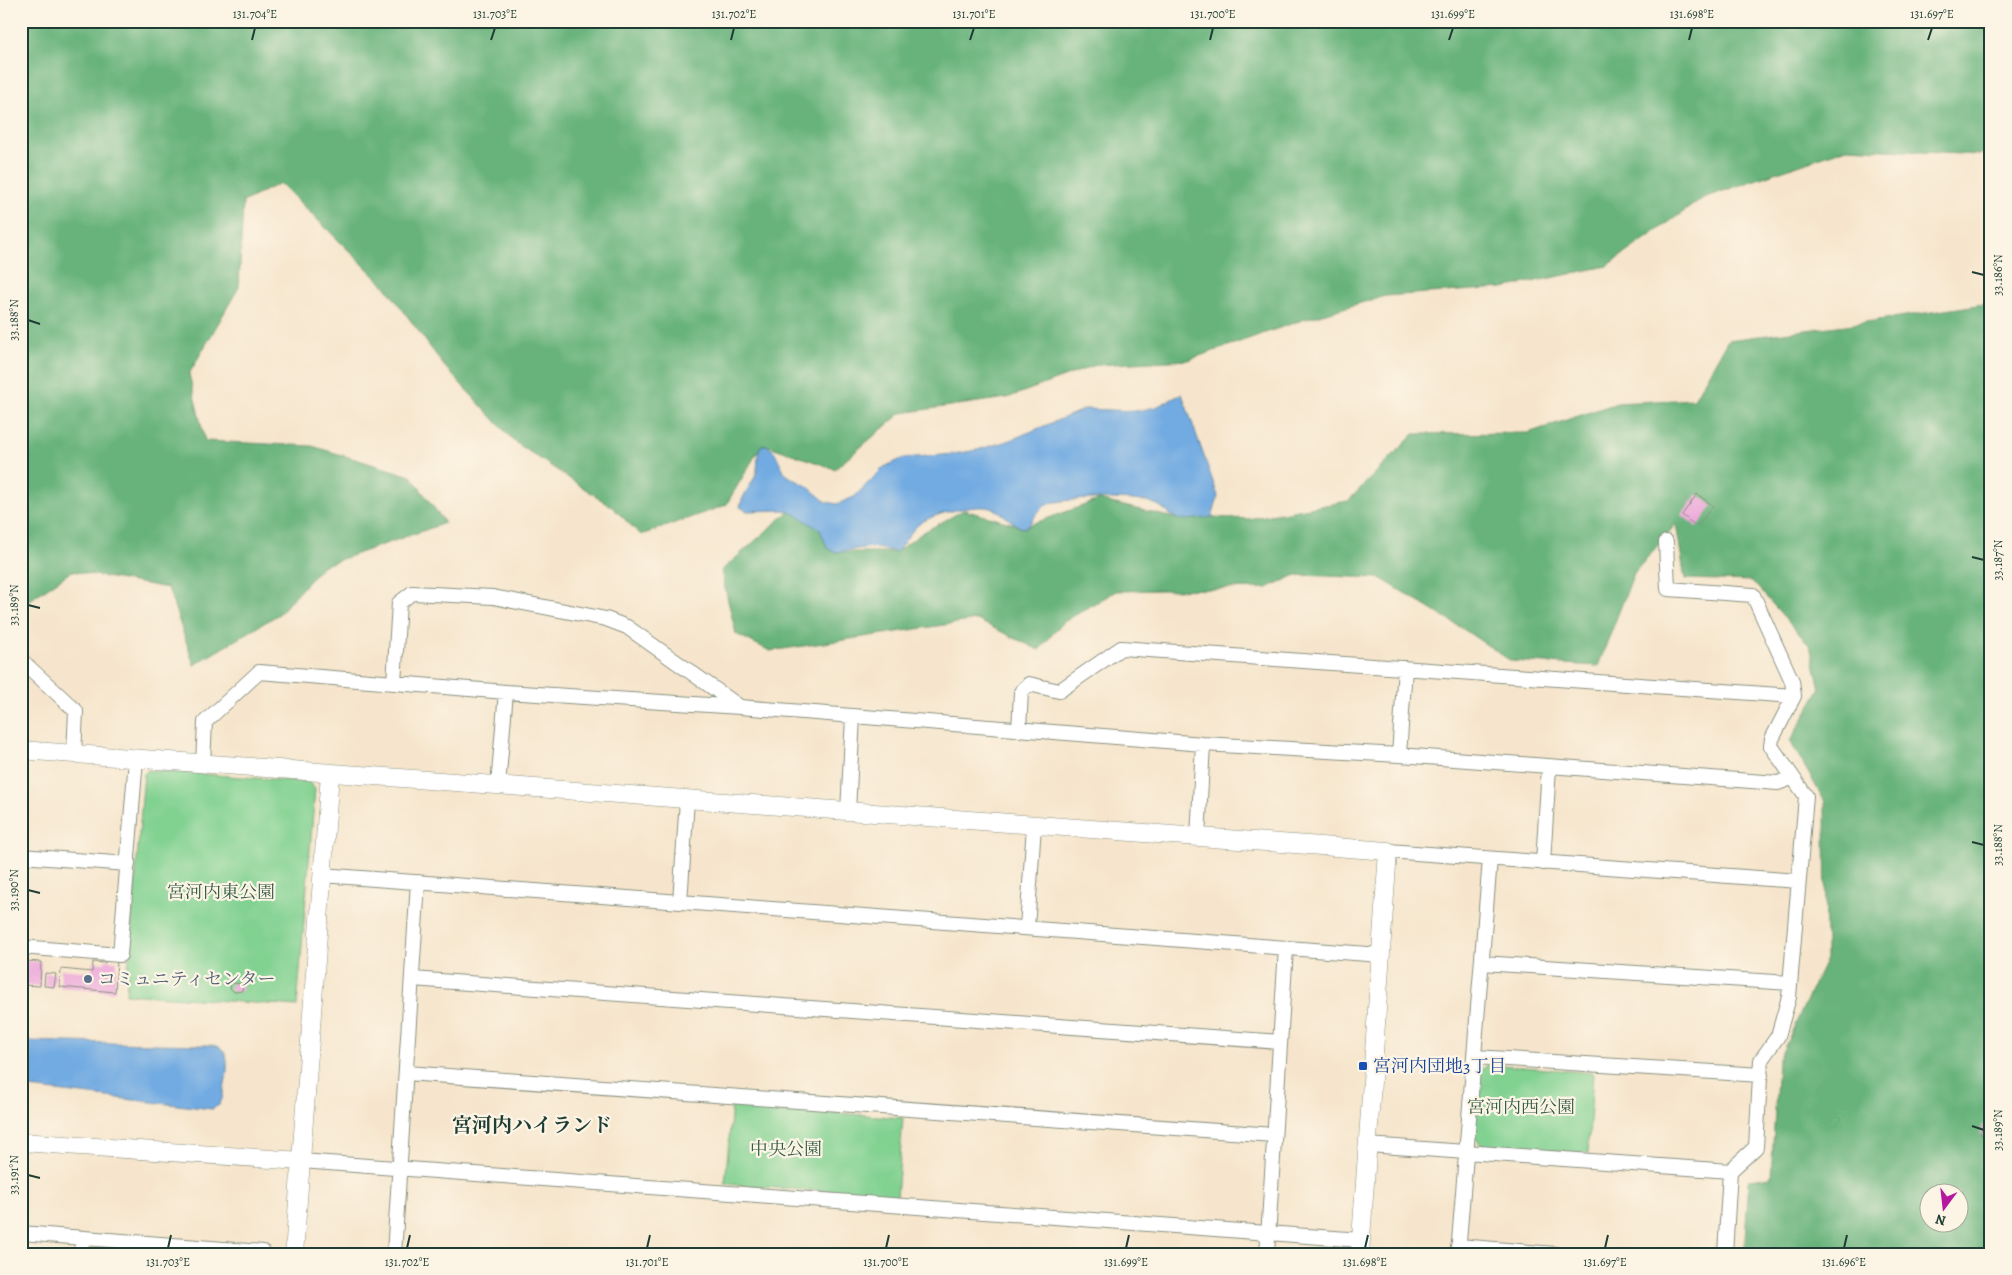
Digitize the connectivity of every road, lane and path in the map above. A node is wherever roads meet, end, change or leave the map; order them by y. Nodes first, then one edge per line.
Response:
1 (1666, 542) dead end
2 (21, 660) edge
3 (1406, 668) junction
4 (394, 683) junction
5 (506, 692) junction
6 (1794, 696) junction
7 (740, 707) junction
8 (853, 716) junction
9 (1019, 730) junction
10 (1203, 744) junction
11 (21, 750) edge
12 (74, 754) junction
13 (1399, 755) junction
14 (136, 759) junction
15 (203, 764) junction
16 (1549, 767) junction
17 (330, 773) junction
18 (1792, 778) junction
19 (498, 786) junction
20 (687, 800) junction
21 (848, 811) junction
22 (1034, 825) junction
23 (1198, 837) junction
24 (1388, 851) junction
25 (21, 856) edge
26 (1490, 859) junction
27 (1543, 863) junction
28 (128, 864) junction
29 (322, 875) junction
30 (1798, 881) junction
31 (418, 882) junction
32 (680, 902) junction
33 (1027, 928) junction
34 (21, 947) edge
35 (1286, 948) junction
36 (1381, 955) junction
37 (1482, 963) junction
38 (412, 979) junction
39 (1790, 983) junction
40 (1280, 1042) junction
41 (1474, 1057) junction
42 (406, 1073) junction
43 (1761, 1075) junction
44 (1274, 1135) junction
45 (21, 1142) edge
46 (1368, 1145) junction
47 (1467, 1152) junction
48 (301, 1161) junction
49 (399, 1168) junction
50 (1730, 1171) junction
51 (21, 1234) edge
52 (1268, 1234) junction
53 (82, 1238) junction
54 (1360, 1247) edge
55 (173, 1250) edge
56 (1458, 1250) edge
57 (81, 1254) edge
58 (263, 1254) edge
59 (294, 1254) edge
60 (394, 1254) edge
61 (1267, 1254) edge
62 (1555, 1254) edge
63 (1725, 1254) edge

1 - 6 street
2 - 12 street
3 - 6 street
3 - 9 street
3 - 13 street
4 - 5 street
4 - 7 street
4 - 15 street
5 - 7 street
5 - 19 street
6 - 18 street
7 - 8 street
8 - 9 street
8 - 21 street
9 - 10 street
10 - 13 street
10 - 23 street
11 - 12 street
12 - 14 street
13 - 16 street
14 - 15 street
14 - 28 street
15 - 17 street
16 - 18 street
16 - 27 street
17 - 19 street
17 - 29 street
18 - 30 street
19 - 20 street
20 - 21 street
20 - 32 street
21 - 22 street
22 - 23 street
22 - 33 street
23 - 24 street
24 - 26 street
24 - 36 street
25 - 28 street
26 - 27 street
26 - 37 street
27 - 30 street
28 - 34 street
29 - 31 street
29 - 48 street
30 - 39 street
31 - 32 street
31 - 38 street
32 - 33 street
33 - 35 street
35 - 36 street
35 - 40 street
36 - 46 street
37 - 39 street
37 - 41 street
38 - 40 street
38 - 42 street
39 - 43 street
40 - 44 street
41 - 43 street
41 - 47 street
42 - 44 street
42 - 49 street
43 - 50 street
44 - 52 street
45 - 48 street
46 - 47 street
46 - 54 street
47 - 50 street
47 - 56 street
48 - 49 street
48 - 59 street
49 - 52 street
49 - 60 street
50 - 63 street
51 - 53 street
52 - 54 street
52 - 61 street
53 - 55 street
53 - 57 street
55 - 58 street
56 - 62 street

